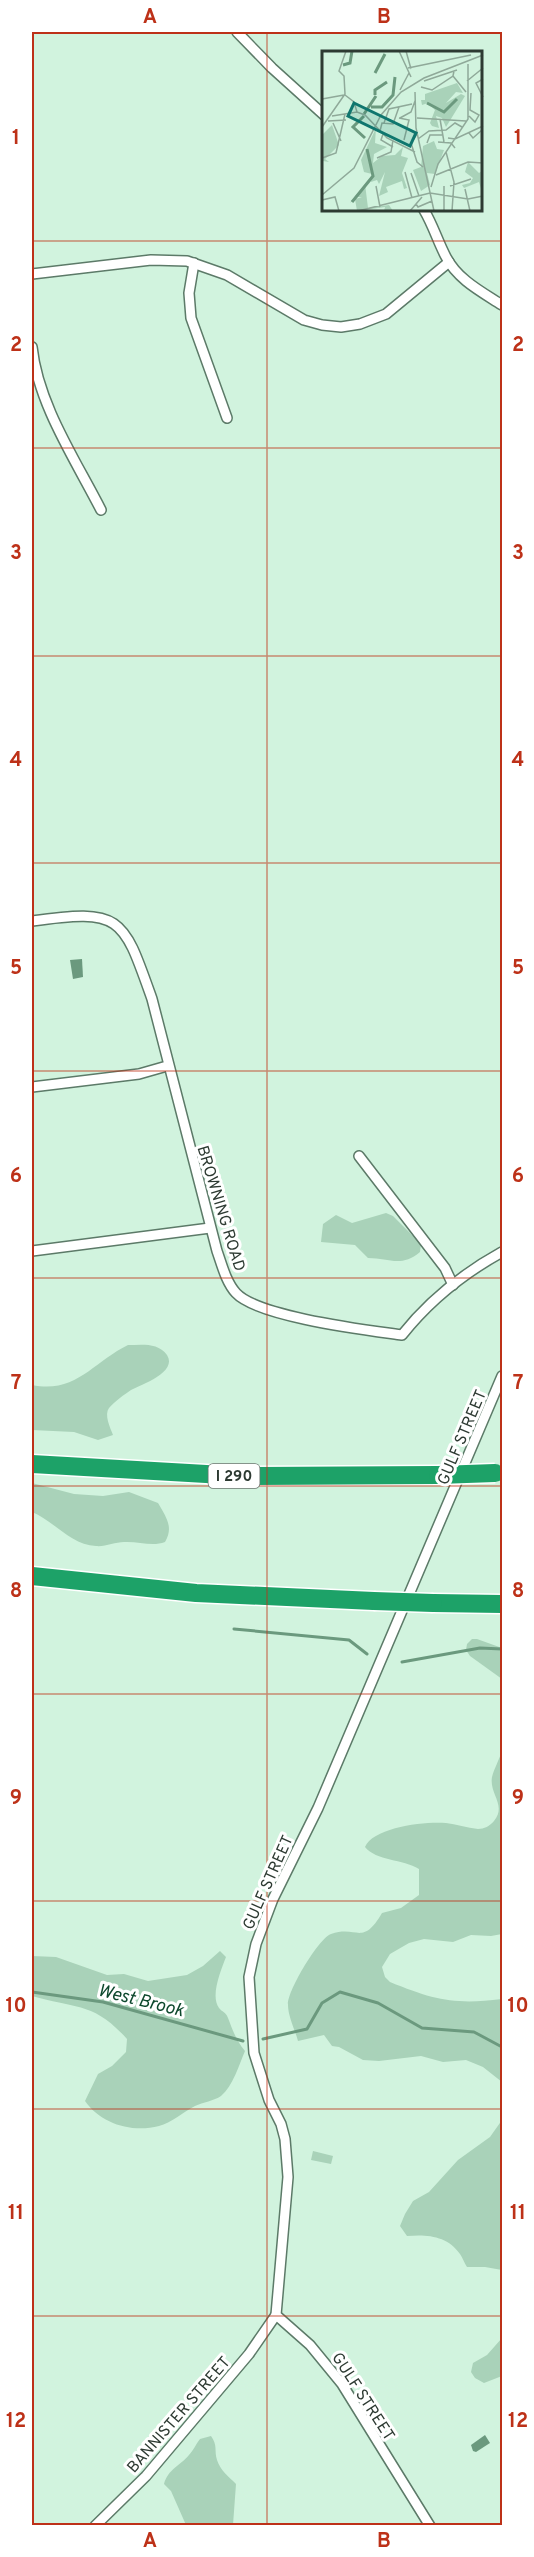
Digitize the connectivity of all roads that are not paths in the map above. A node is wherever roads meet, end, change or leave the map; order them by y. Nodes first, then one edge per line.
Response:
1 (237, 32) edge
2 (322, 113) edge
3 (425, 212) edge
4 (449, 262) junction
5 (194, 263) junction
6 (32, 274) edge
7 (502, 305) edge
8 (32, 346) edge
9 (227, 418) dead end
10 (101, 510) dead end
11 (32, 921) edge
12 (167, 1066) junction
13 (32, 1087) edge
14 (359, 1156) dead end
15 (210, 1228) junction
16 (32, 1251) edge
17 (502, 1252) edge
18 (453, 1284) junction
19 (502, 1376) edge
20 (32, 1464) edge
21 (499, 1473) edge
22 (32, 1576) edge
23 (502, 1604) edge
24 (276, 2315) junction
25 (95, 2526) edge
26 (430, 2526) edge

1 - 2 street
3 - 4 street
4 - 5 street
4 - 7 street
5 - 6 street
5 - 9 street
8 - 10 street
11 - 12 street, BROWNING ROAD
12 - 13 street
12 - 15 street, BROWNING ROAD
14 - 18 street
15 - 16 street
15 - 18 street, BROWNING ROAD
17 - 18 street, BROWNING ROAD
19 - 24 street, GULF STREET
20 - 21 highway, I 290, bridge
22 - 23 highway, bridge
24 - 25 street, BANNISTER STREET
24 - 26 street, GULF STREET

